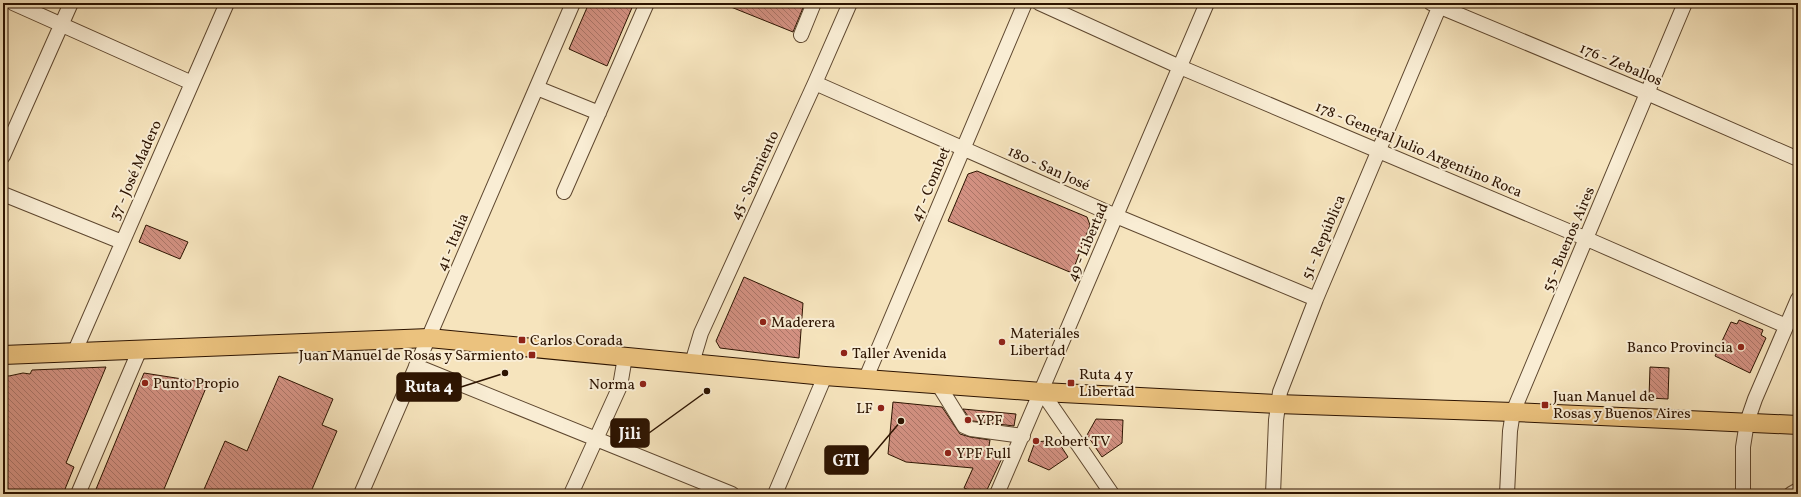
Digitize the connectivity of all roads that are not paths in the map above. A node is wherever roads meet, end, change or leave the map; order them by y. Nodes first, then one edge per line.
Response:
1 (13, 3) edge
2 (71, 3) edge
3 (227, 3) edge
4 (573, 3) edge
5 (647, 3) edge
6 (814, 3) edge
7 (850, 3) edge
8 (1025, 3) edge
9 (1039, 3) edge
10 (1207, 3) edge
11 (1685, 3) edge
12 (1437, 4) edge
13 (62, 25) junction
14 (801, 35) dead end
15 (1180, 67) junction
16 (192, 83) junction
17 (815, 83) junction
18 (537, 88) junction
19 (1647, 93) junction
20 (599, 113) junction
21 (963, 149) junction
22 (1378, 151) junction
23 (3, 156) edge
24 (1798, 159) edge
25 (564, 192) dead end
26 (3, 194) edge
27 (1116, 216) junction
28 (1587, 239) junction
29 (122, 242) junction
30 (1316, 299) junction
31 (1798, 299) edge
32 (1786, 326) junction
33 (429, 338) junction
34 (140, 349) junction
35 (75, 351) junction
36 (3, 355) edge
37 (624, 357) junction
38 (692, 363) junction
39 (416, 366) junction
40 (825, 376) junction
41 (866, 378) junction
42 (938, 384) junction
43 (1042, 392) junction
44 (1277, 404) junction
45 (1513, 412) junction
46 (1746, 422) junction
47 (1798, 425) edge
48 (1023, 436) junction
49 (596, 438) junction
50 (1798, 490) edge
51 (78, 494) edge
52 (361, 494) edge
53 (572, 494) edge
54 (732, 494) edge
55 (775, 494) edge
56 (998, 494) edge
57 (1112, 494) edge
58 (1273, 494) edge
59 (1507, 494) edge
60 (1743, 494) edge
61 (1791, 494) edge

1 - 13 street
2 - 13 street
3 - 16 street, 37 - José Madero
4 - 18 street, 41 - Italia
5 - 20 street
6 - 14 street
7 - 17 street, 45 - Sarmiento
8 - 21 street, 47 - Combet
9 - 15 street, 178 - General Julio Argentino Roca
10 - 15 street, 49 - Libertad
11 - 19 street, 55 - Buenos Aires
12 - 19 street, 176 - Zeballos
12 - 22 street, 51 - República
13 - 16 street
13 - 23 street
15 - 22 street, 178 - General Julio Argentino Roca
15 - 27 street, 49 - Libertad
16 - 29 street, 37 - José Madero
17 - 21 street, 180 - San José
17 - 38 street, 45 - Sarmiento
18 - 20 street
18 - 33 street, 41 - Italia
19 - 24 street, 176 - Zeballos
19 - 28 street, 55 - Buenos Aires
20 - 25 street
21 - 27 street, 180 - San José
21 - 41 street, 47 - Combet
22 - 28 street, 178 - General Julio Argentino Roca
22 - 30 street, 51 - República
26 - 29 street
27 - 30 street, 180 - San José
27 - 43 street, 49 - Libertad
28 - 32 street, 178 - General Julio Argentino Roca
28 - 45 street, 55 - Buenos Aires
29 - 35 street, 37 - José Madero
30 - 44 street, 51 - República
31 - 32 street
32 - 46 street
33 - 34 main road
33 - 37 main road
33 - 39 street, 41 - Italia
34 - 35 main road
34 - 51 street
35 - 36 main road
37 - 38 main road
37 - 49 street
38 - 40 main road
39 - 49 street
39 - 52 street, 41 - Italia
40 - 41 main road
40 - 55 street
41 - 42 main road
42 - 43 main road
42 - 48 street
43 - 44 main road
43 - 48 street, 49 - Libertad
43 - 57 street
44 - 45 main road
44 - 58 street, 51 - República
45 - 46 main road
45 - 59 street, 55 - Buenos Aires
46 - 47 main road
46 - 60 street
48 - 56 street, 49 - Libertad
49 - 53 street
49 - 54 street
50 - 61 street

